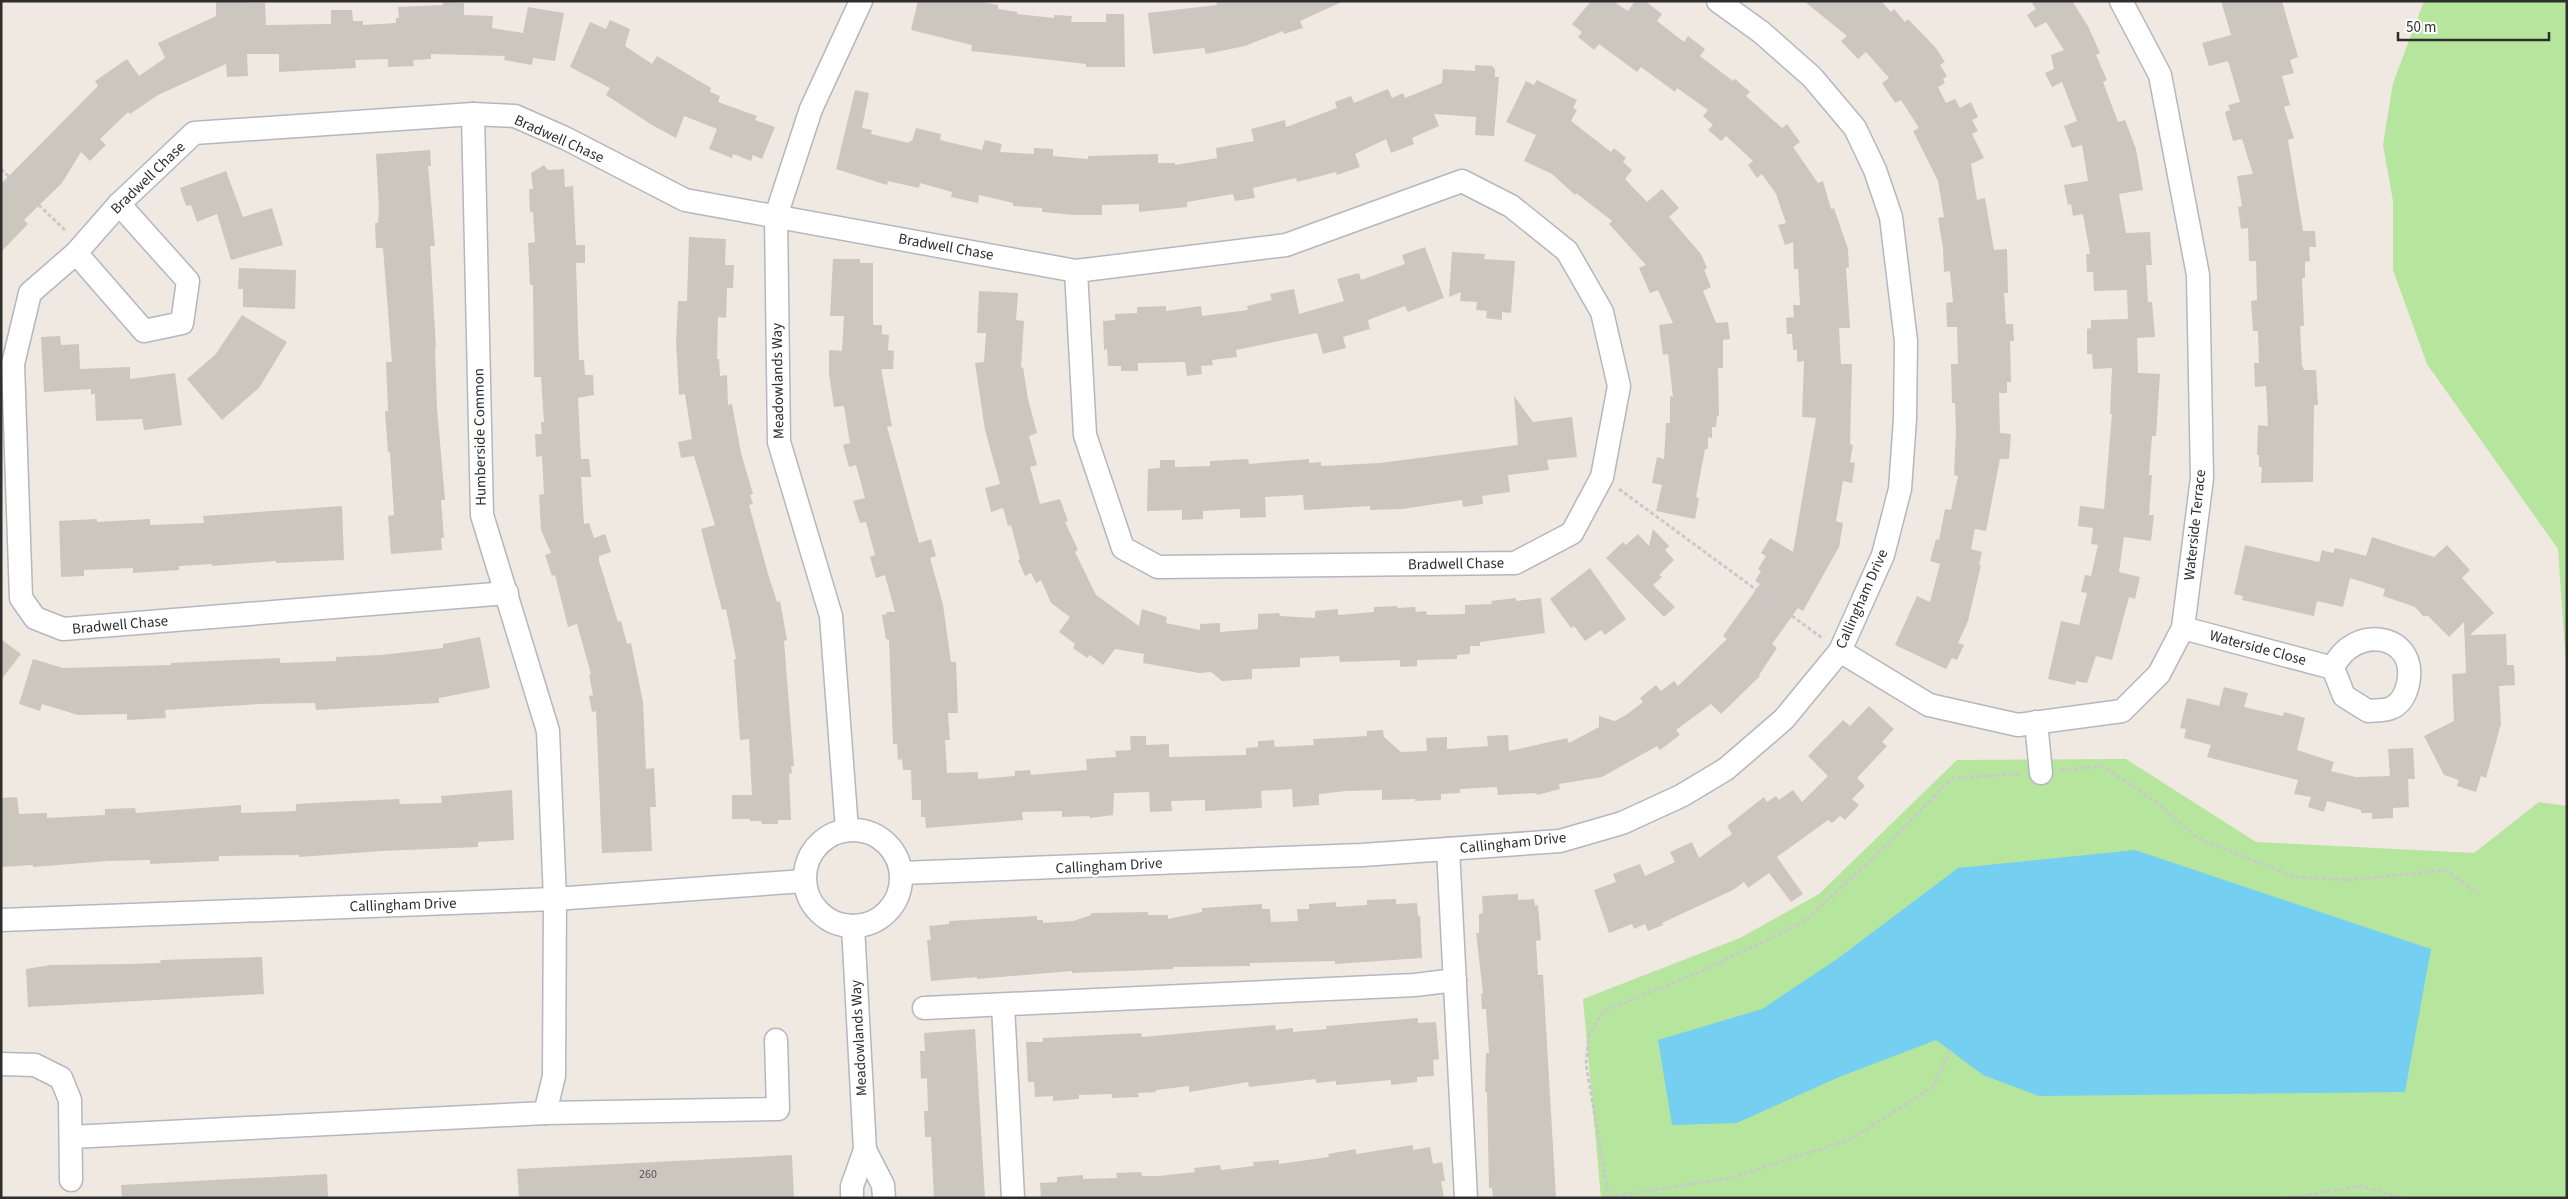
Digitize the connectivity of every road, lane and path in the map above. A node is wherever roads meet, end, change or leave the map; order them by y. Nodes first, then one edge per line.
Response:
1 (861, 1) edge
2 (1718, 1) edge
3 (2121, 1) edge
4 (473, 114) junction
5 (1, 169) edge
6 (119, 204) junction
7 (776, 216) junction
8 (79, 249) junction
9 (1076, 271) junction
10 (1602, 477) junction
11 (507, 593) junction
12 (2183, 628) junction
13 (1822, 638) dead end
14 (1840, 651) junction
15 (2333, 668) dead end
16 (2036, 722) junction
17 (2042, 773) junction
18 (847, 830) junction
19 (1448, 849) junction
20 (901, 873) junction
21 (804, 881) junction
22 (2478, 893) dead end
23 (556, 899) junction
24 (1, 920) edge
25 (852, 926) junction
26 (1455, 980) junction
27 (1004, 1005) junction
28 (924, 1008) dead end
29 (776, 1040) dead end
30 (1951, 1049) dead end
31 (1, 1064) edge
32 (545, 1113) junction
33 (71, 1136) junction
34 (864, 1150) junction
35 (71, 1180) dead end
36 (852, 1198) edge
37 (884, 1198) edge
38 (1013, 1198) edge
39 (1466, 1198) edge
40 (1602, 1198) edge
41 (1609, 1198) edge
42 (2288, 1198) edge
43 (2402, 1198) edge

1 - 7 street, Meadowlands Way
2 - 14 street, Callingham Drive
3 - 12 street, Waterside Terrace
4 - 6 street, Bradwell Chase
4 - 7 street, Bradwell Chase
4 - 11 street, Humberside Common
5 - 8 path
6 - 8 street, Bradwell Chase
6 - 8 street
7 - 9 street, Bradwell Chase
7 - 18 street, Meadowlands Way
8 - 11 street, Bradwell Chase
9 - 10 street, Bradwell Chase
9 - 10 street, Bradwell Chase
10 - 13 path
11 - 23 street, Humberside Common
12 - 15 street, Waterside Close
12 - 16 street, Waterside Terrace
14 - 16 street, Waterside Terrace
14 - 19 street, Callingham Drive
16 - 17 street
17 - 22 path
17 - 41 path
18 - 20 street
18 - 21 street
19 - 20 street, Callingham Drive
19 - 26 street
20 - 25 street
21 - 23 street, Callingham Drive
21 - 25 street
23 - 24 street, Callingham Drive
23 - 32 street, Humberside Common
25 - 34 street, Meadowlands Way
26 - 27 street
26 - 39 street
27 - 28 street
27 - 38 street
29 - 32 street
30 - 40 path
31 - 33 street
32 - 33 street
33 - 35 street
34 - 36 street, Meadowlands Way
34 - 37 street, Meadowlands Way
42 - 43 path

